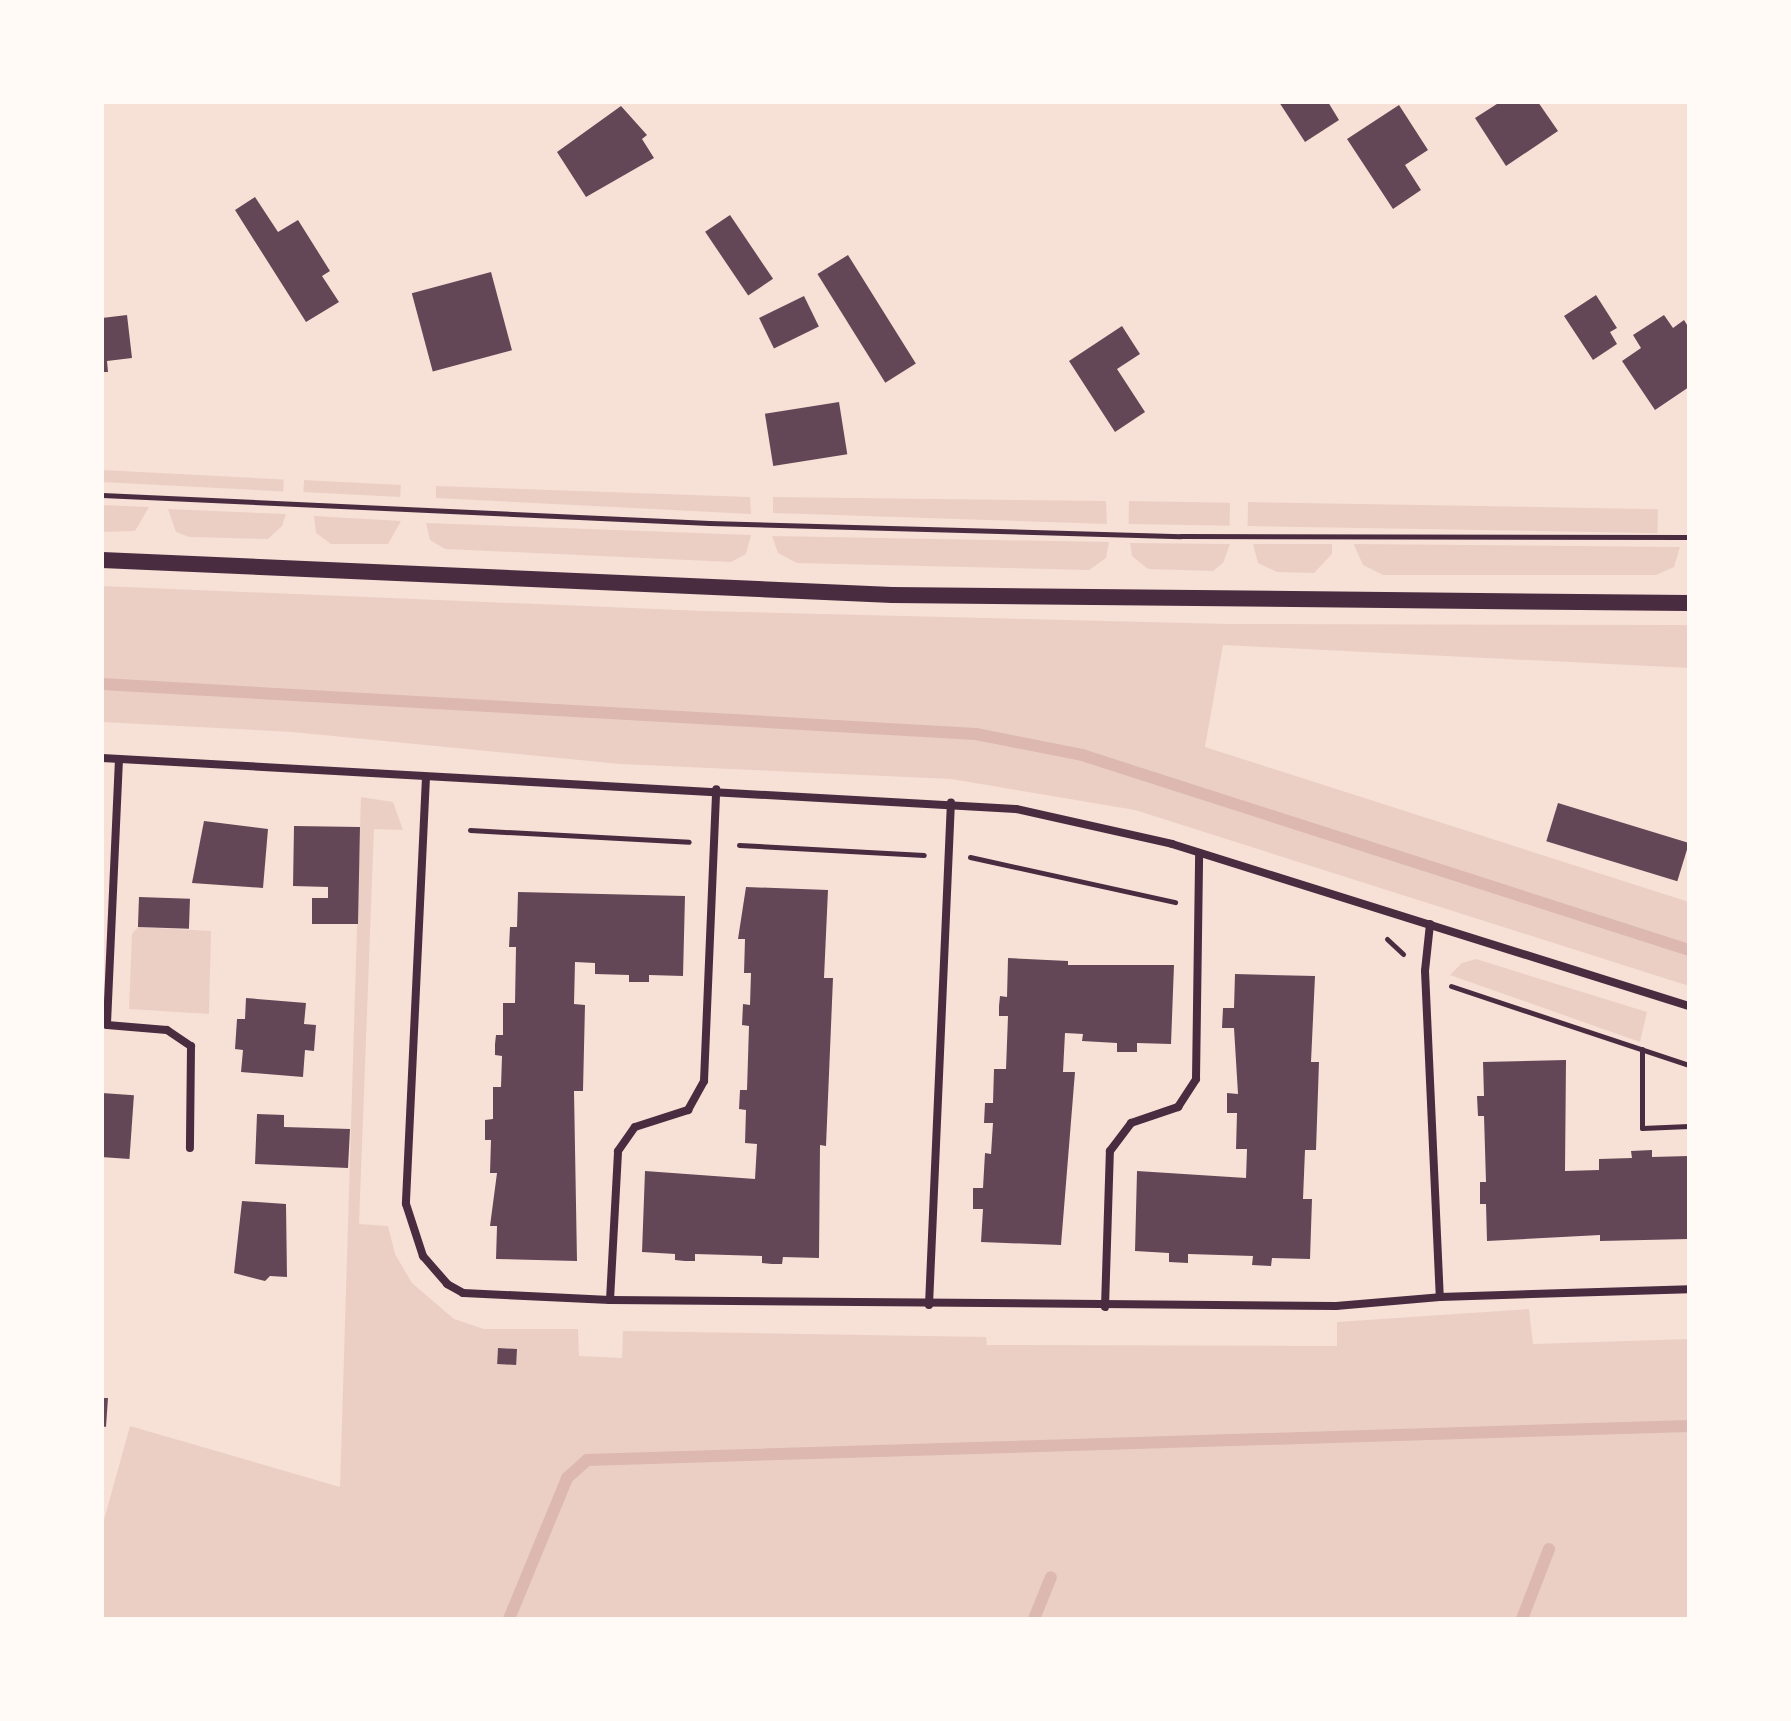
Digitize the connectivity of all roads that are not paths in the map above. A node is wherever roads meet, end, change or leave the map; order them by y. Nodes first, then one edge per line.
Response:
1 (102, 560) edge
2 (1689, 603) edge
3 (102, 758) edge
4 (119, 759) junction
5 (426, 777) junction
6 (716, 789) junction
7 (951, 802) junction
8 (1199, 853) junction
9 (1430, 924) junction
10 (1689, 1006) edge
11 (105, 1025) edge
12 (190, 1148) dead end
13 (1689, 1289) edge
14 (1440, 1297) junction
15 (610, 1300) junction
16 (929, 1305) junction
17 (1105, 1307) junction

1 - 2 main road
3 - 4 street
4 - 5 street
4 - 11 street
5 - 6 street
5 - 15 street
6 - 7 street
6 - 15 street
7 - 8 street
7 - 16 street
8 - 9 street
8 - 17 street
9 - 10 street
9 - 14 street
11 - 12 street
13 - 14 street
14 - 17 street
15 - 16 street
16 - 17 street

